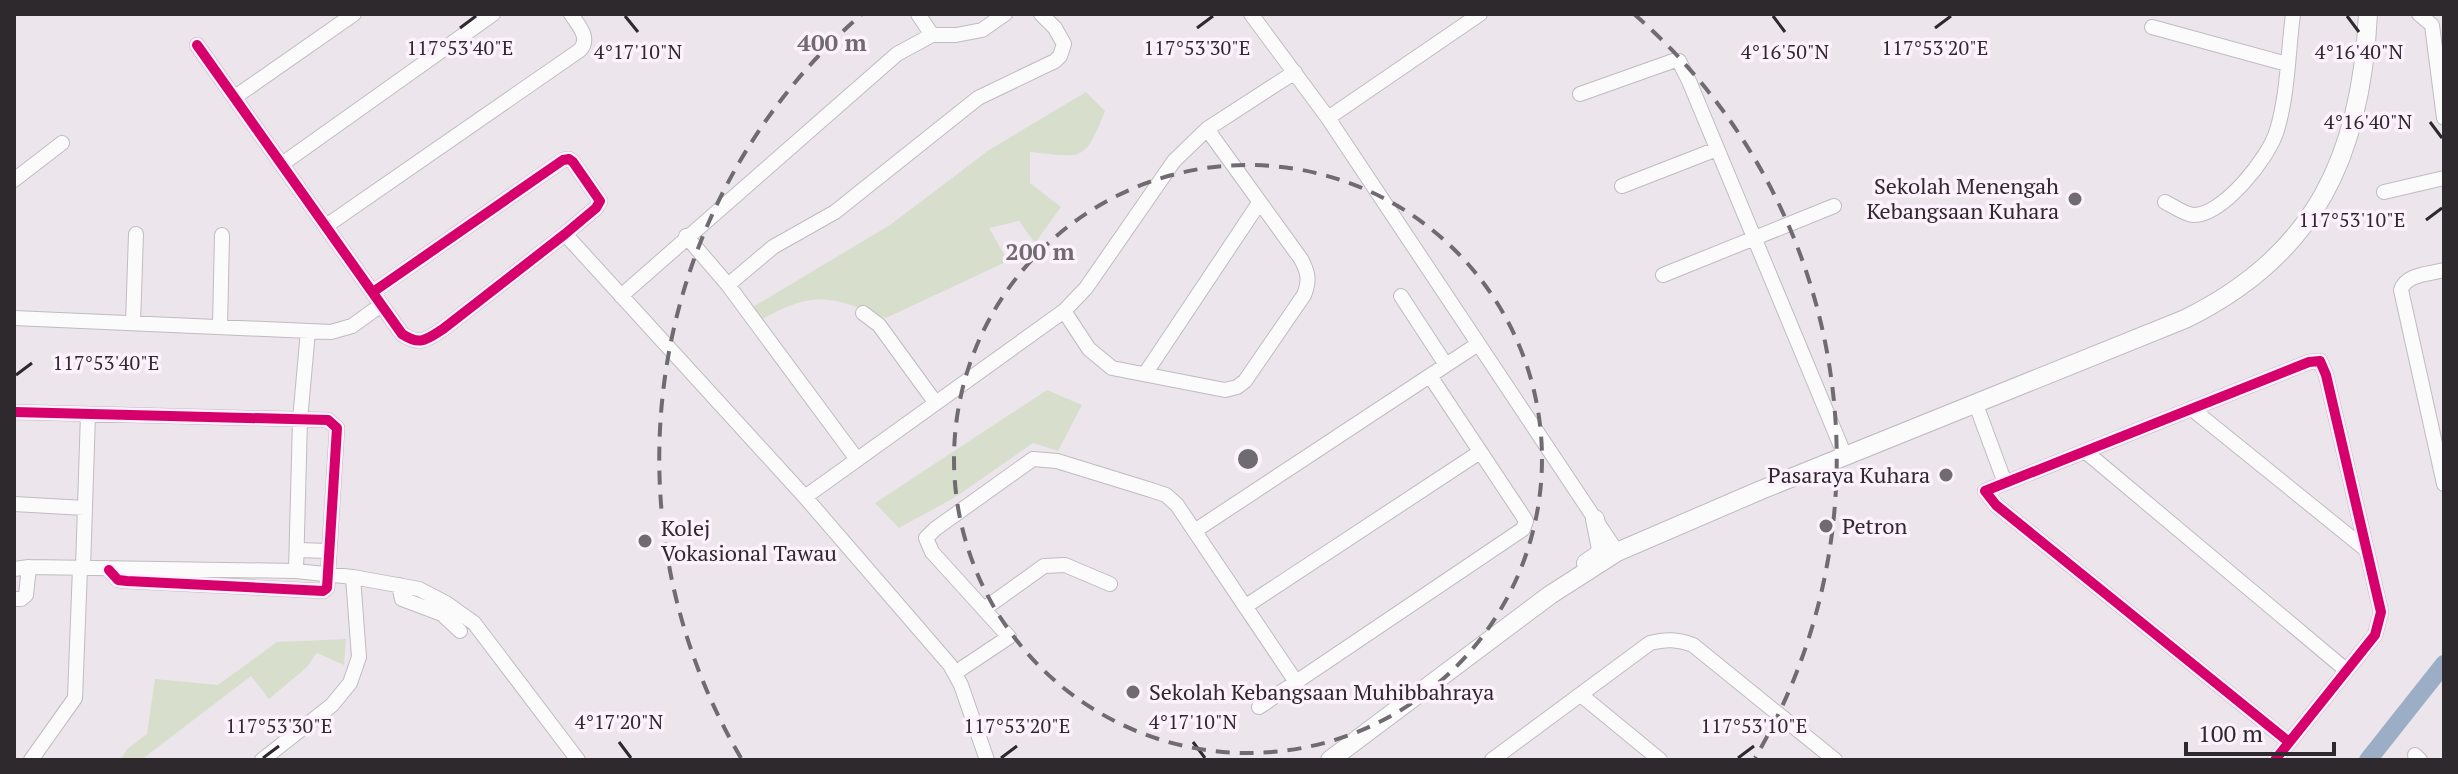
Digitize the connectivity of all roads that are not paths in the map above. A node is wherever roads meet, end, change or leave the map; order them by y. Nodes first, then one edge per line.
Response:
1 (354, 14) edge
2 (493, 14) edge
3 (571, 14) edge
4 (918, 14) edge
5 (1005, 14) edge
6 (1041, 14) edge
7 (1251, 14) edge
8 (1480, 14) edge
9 (2293, 14) edge
10 (2368, 14) edge
11 (2380, 14) edge
12 (2419, 14) edge
13 (2433, 14) edge
14 (2152, 27) dead end
15 (2440, 28) edge
16 (932, 35) junction
17 (197, 45) dead end
18 (2365, 62) junction
19 (2287, 64) junction
20 (1295, 72) junction
21 (1580, 94) dead end
22 (235, 97) junction
23 (1328, 118) junction
24 (2444, 118) edge
25 (1207, 129) junction
26 (62, 143) dead end
27 (1717, 149) junction
28 (282, 164) junction
29 (2444, 178) edge
30 (14, 180) edge
31 (1622, 186) dead end
32 (2384, 192) dead end
33 (2165, 202) dead end
34 (1259, 203) junction
35 (1834, 206) dead end
36 (326, 226) junction
37 (136, 234) dead end
38 (565, 234) junction
39 (222, 235) dead end
40 (686, 236) junction
41 (1755, 238) junction
42 (2444, 270) edge
43 (1663, 275) dead end
44 (728, 285) junction
45 (621, 296) junction
46 (1401, 296) dead end
47 (377, 299) junction
48 (1064, 311) junction
49 (863, 313) dead end
50 (14, 318) edge
51 (133, 323) junction
52 (220, 327) junction
53 (308, 331) junction
54 (1478, 344) junction
55 (1446, 365) junction
56 (1145, 374) junction
57 (1430, 376) junction
58 (935, 402) junction
59 (1975, 402) junction
60 (2192, 409) junction
61 (14, 412) edge
62 (88, 414) junction
63 (300, 420) junction
64 (1480, 452) junction
65 (2086, 452) junction
66 (1845, 456) junction
67 (856, 458) junction
68 (2005, 483) junction
69 (2444, 484) edge
70 (805, 497) junction
71 (14, 504) edge
72 (85, 508) junction
73 (1595, 519) junction
74 (1196, 530) junction
75 (1650, 536) junction
76 (2364, 548) junction
77 (297, 550) junction
78 (329, 551) junction
79 (1617, 552) junction
80 (22, 568) edge
81 (81, 568) junction
82 (109, 570) junction
83 (296, 571) junction
84 (328, 574) junction
85 (353, 577) junction
86 (1110, 584) dead end
87 (399, 585) junction
88 (1550, 595) junction
89 (14, 599) edge
90 (1246, 606) junction
91 (984, 609) junction
92 (460, 631) dead end
93 (2346, 670) junction
94 (955, 673) junction
95 (1296, 682) junction
96 (1581, 695) junction
97 (1259, 707) dead end
98 (2289, 742) junction
99 (31, 760) edge
100 (262, 760) edge
101 (578, 760) edge
102 (987, 760) edge
103 (1330, 760) edge
104 (1493, 760) edge
105 (1660, 760) edge
106 (1835, 760) edge
107 (2275, 760) edge

1 - 22 street
2 - 28 street
3 - 36 street
4 - 16 street
5 - 16 street
6 - 44 street
7 - 20 street
8 - 23 street
9 - 19 street
10 - 18 main road
11 - 18 main road
12 - 15 street
13 - 15 street
14 - 19 street
15 - 24 street
16 - 40 street
17 - 22 street
18 - 59 main road
19 - 33 street
20 - 23 street
20 - 25 street
21 - 27 street
22 - 28 street
23 - 54 street
25 - 34 street
25 - 48 street
26 - 30 street
27 - 31 street
27 - 41 street
28 - 36 street
29 - 32 street
34 - 56 street
34 - 56 street
35 - 41 street
36 - 47 street
37 - 51 street
38 - 45 street
38 - 47 street
38 - 47 street
39 - 52 street
40 - 44 street
40 - 45 street
41 - 43 street
41 - 66 street
42 - 69 street
44 - 67 street
45 - 70 street
46 - 55 street
47 - 53 street
48 - 56 street
48 - 58 street
49 - 58 street
50 - 51 street
51 - 52 street
52 - 53 street
53 - 63 street
54 - 55 street
54 - 73 street
55 - 57 street
57 - 64 street
57 - 74 street
58 - 67 street
59 - 66 main road
59 - 68 street
60 - 65 street
60 - 76 street
60 - 76 street
61 - 62 street
62 - 63 street
62 - 72 street
63 - 77 street
63 - 78 street
64 - 90 street
64 - 95 street
65 - 68 street
65 - 93 street
66 - 75 main road
67 - 70 street
68 - 98 street
70 - 94 street
71 - 72 street
72 - 81 street
73 - 75 main road
73 - 79 street
73 - 88 main road
74 - 90 street
74 - 91 street
75 - 79 main road
76 - 93 street
77 - 78 street
77 - 83 street
78 - 84 street
79 - 88 main road
80 - 81 street
80 - 89 street
81 - 82 street
81 - 99 street
82 - 83 street
82 - 84 street
83 - 84 street
84 - 85 street
85 - 87 street
85 - 100 street
86 - 91 street
87 - 92 street
87 - 101 street
88 - 103 main road
90 - 95 street
91 - 94 street
93 - 98 street
94 - 102 street
95 - 97 street
96 - 104 street
96 - 105 street
96 - 106 street
98 - 107 street

